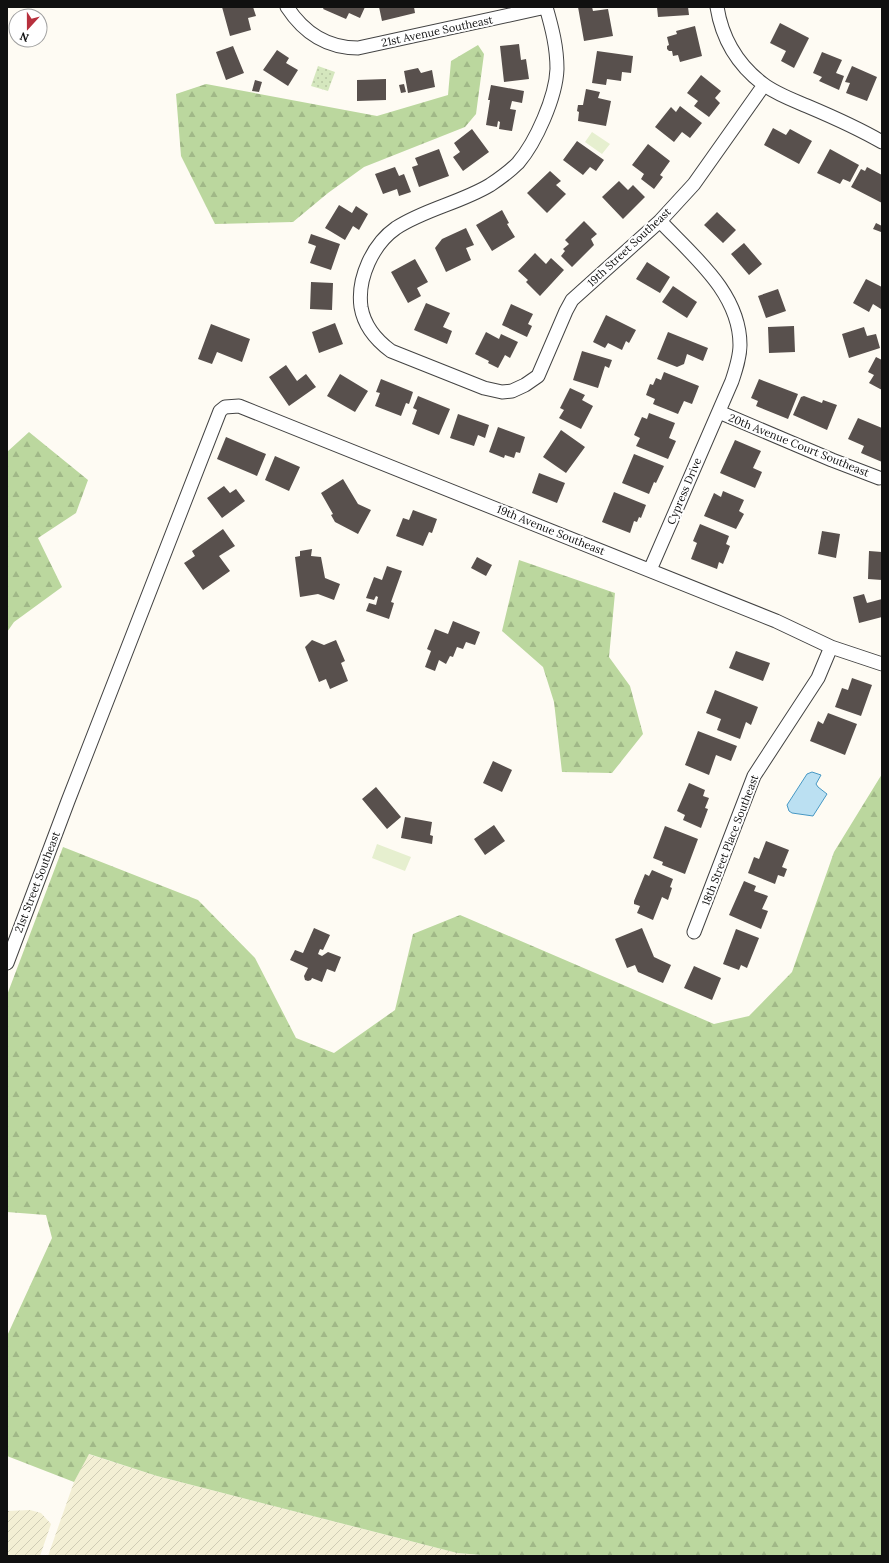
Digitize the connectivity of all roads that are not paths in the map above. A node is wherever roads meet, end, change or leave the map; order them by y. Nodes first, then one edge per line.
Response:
1 (287, 7) edge
2 (546, 7) edge
3 (717, 7) edge
4 (764, 84) junction
5 (882, 142) edge
6 (660, 221) junction
7 (220, 411) joint
8 (719, 412) junction
9 (880, 478) dead end
10 (650, 570) junction
11 (831, 647) junction
12 (882, 664) edge
13 (694, 932) dead end
14 (7, 962) edge

1 - 2 street, 21st Avenue Southeast
2 - 6 street, 19th Street Southeast
3 - 4 street
4 - 5 street
4 - 6 street, 19th Street Southeast
6 - 8 street, Cypress Drive
7 - 10 street, 19th Avenue Southeast
7 - 14 street, 21st Street Southeast
8 - 9 street, 20th Avenue Court Southeast
8 - 10 street, Cypress Drive
10 - 11 street, 19th Avenue Southeast
11 - 12 street, 19th Avenue Southeast
11 - 13 street, 18th Street Place Southeast

